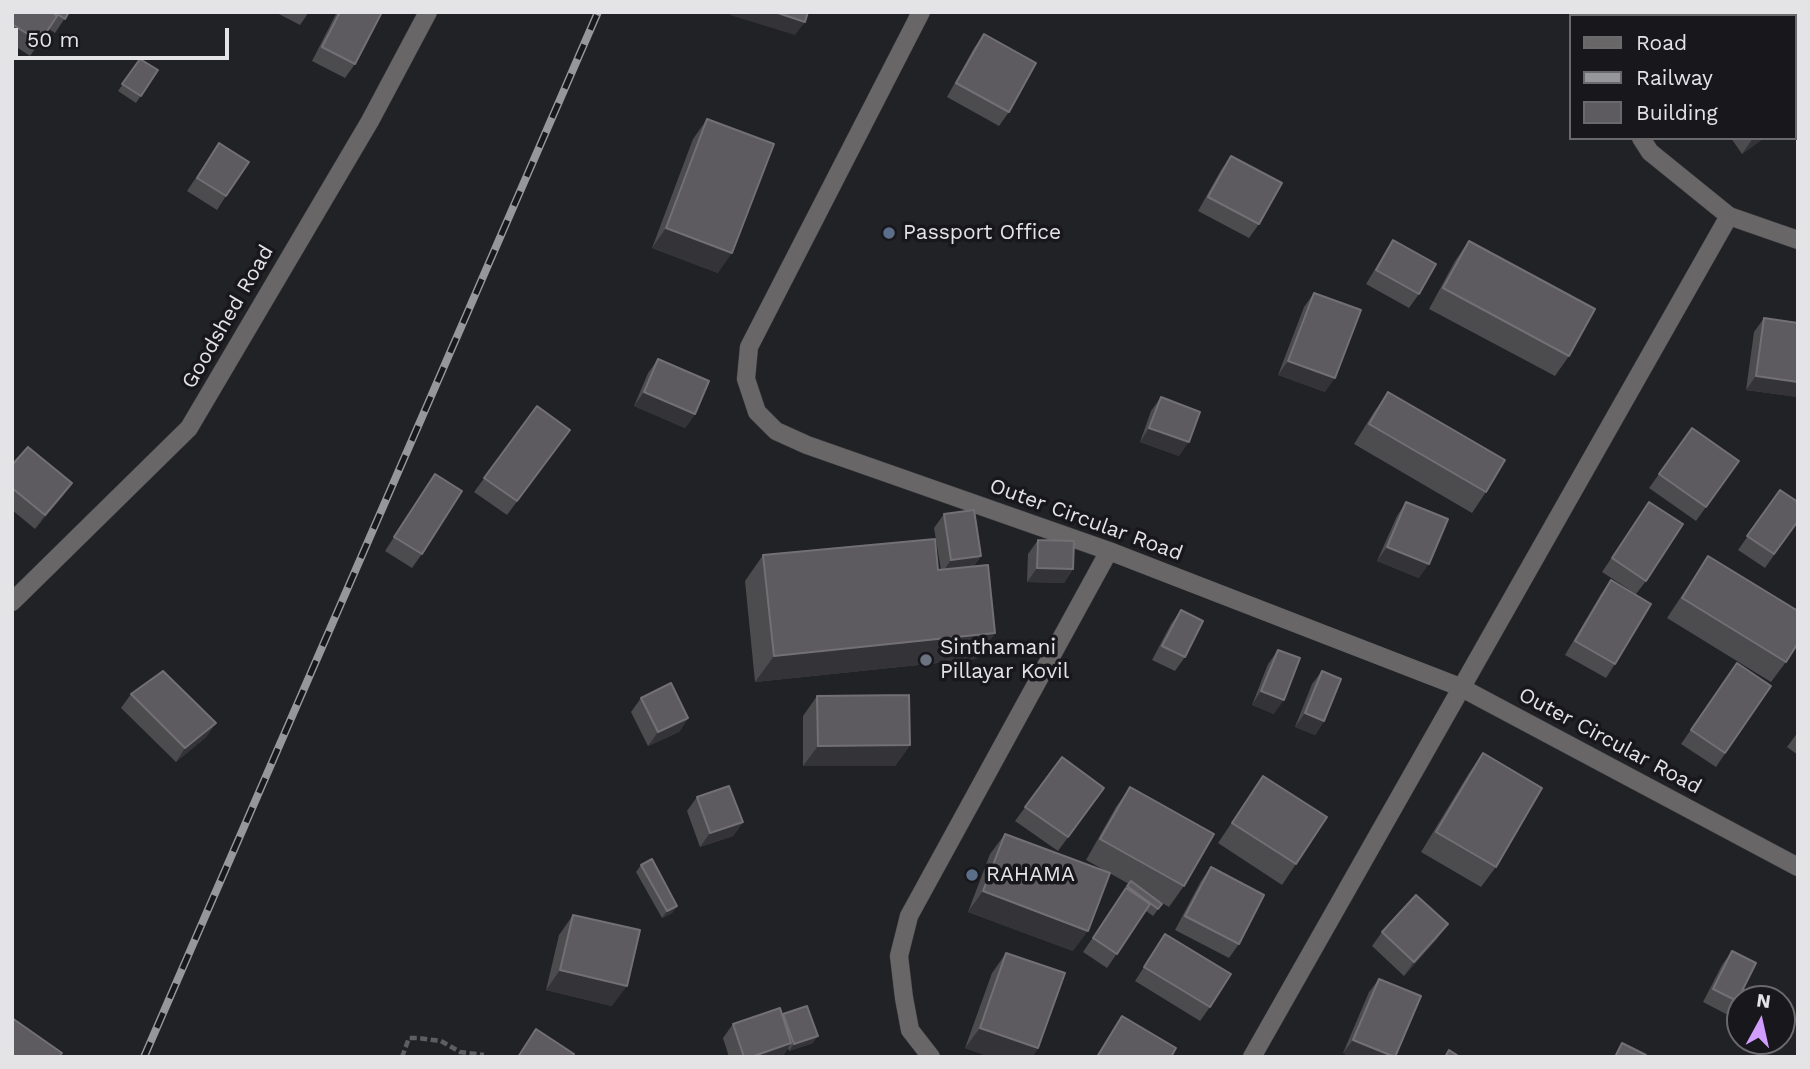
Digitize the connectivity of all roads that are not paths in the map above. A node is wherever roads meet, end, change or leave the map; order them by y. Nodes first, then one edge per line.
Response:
1 (428, 12) edge
2 (921, 12) edge
3 (1642, 140) edge
4 (1729, 216) junction
5 (1798, 240) edge
6 (1109, 551) junction
7 (12, 602) edge
8 (1460, 687) junction
9 (1798, 867) edge
10 (928, 1056) edge
11 (1252, 1057) edge

1 - 7 street, Goodshed Road
2 - 6 street, Outer Circular Road
3 - 4 street
4 - 5 street
4 - 8 street
6 - 8 street, Outer Circular Road
6 - 10 street
8 - 9 street, Outer Circular Road
8 - 11 street

